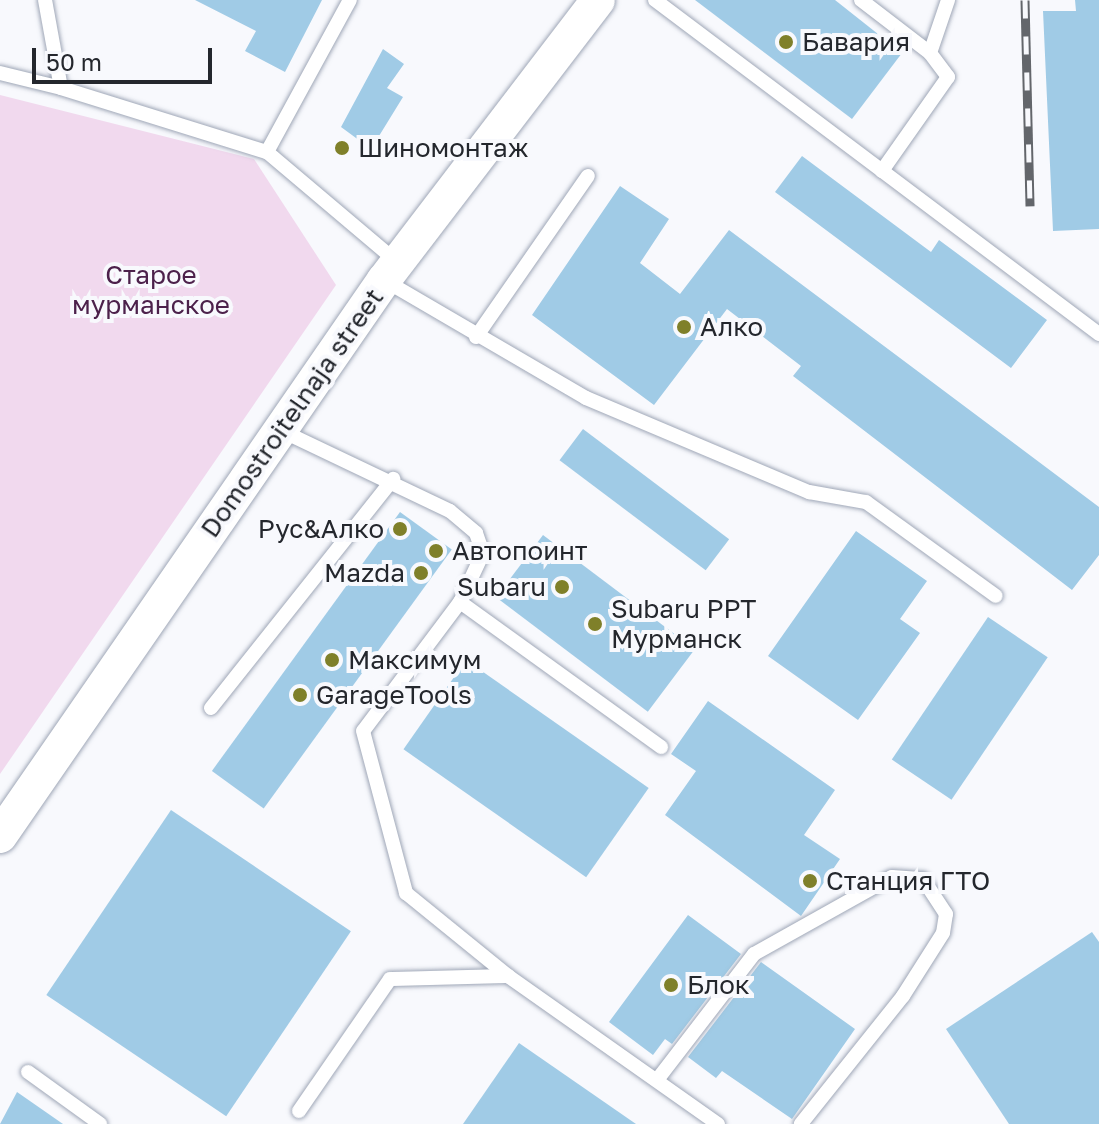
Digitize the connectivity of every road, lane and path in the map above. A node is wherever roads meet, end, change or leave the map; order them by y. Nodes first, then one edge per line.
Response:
1 (45, 0) edge
2 (350, 0) edge
3 (598, 0) edge
4 (655, 0) edge
5 (861, 0) edge
6 (948, 0) edge
7 (930, 53) junction
8 (0, 73) edge
9 (61, 88) junction
10 (267, 152) junction
11 (882, 171) junction
12 (588, 176) dead end
13 (391, 271) junction
14 (1099, 334) edge
15 (476, 337) junction
16 (280, 430) junction
17 (393, 479) junction
18 (996, 596) dead end
19 (460, 602) junction
20 (211, 708) dead end
21 (661, 747) dead end
22 (0, 836) edge
23 (508, 976) junction
24 (28, 1072) dead end
25 (657, 1080) junction
26 (299, 1111) dead end
27 (100, 1124) edge
28 (718, 1124) edge
29 (801, 1124) edge

1 - 9 lane
2 - 10 lane
3 - 13 street, Domostroitelnaja street
4 - 11 lane
5 - 7 lane
6 - 7 lane
7 - 11 lane
8 - 9 lane
9 - 10 lane
10 - 13 lane
11 - 14 lane
12 - 15 lane
13 - 15 lane
13 - 16 street, Domostroitelnaja street
15 - 18 lane
16 - 17 lane
16 - 22 street, Domostroitelnaja street
17 - 19 lane
17 - 20 lane
19 - 21 lane
19 - 23 lane
23 - 25 lane
23 - 26 lane
24 - 27 lane
25 - 28 lane
25 - 29 lane

